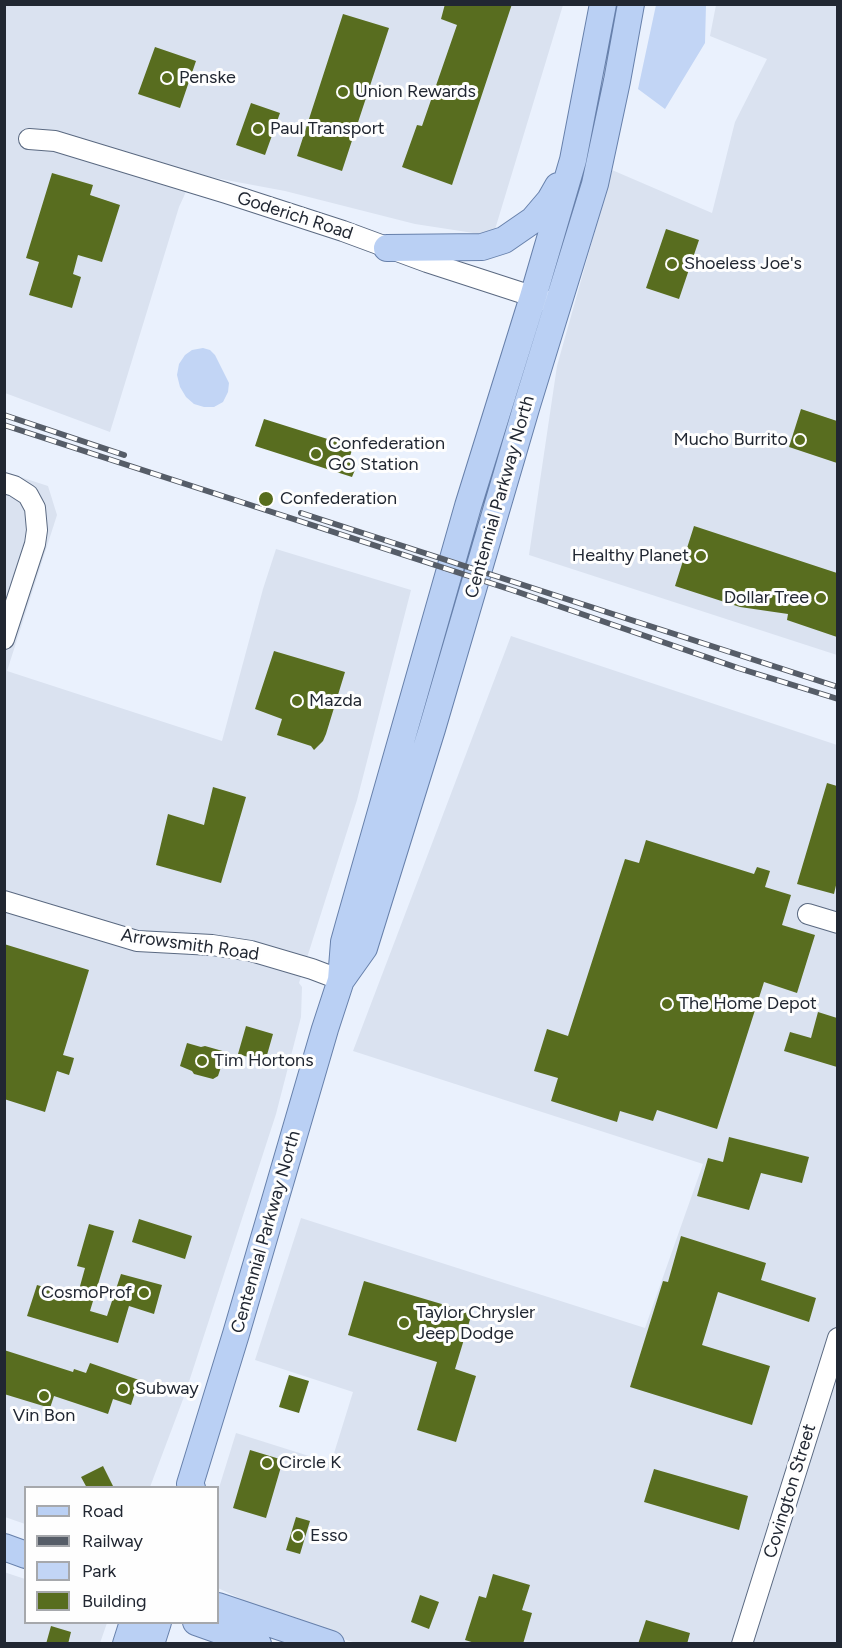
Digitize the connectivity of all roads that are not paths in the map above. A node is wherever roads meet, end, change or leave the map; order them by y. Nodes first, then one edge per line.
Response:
1 (603, 4) edge
2 (631, 4) edge
3 (30, 139) dead end
4 (573, 160) junction
5 (387, 248) junction
6 (532, 297) junction
7 (558, 304) junction
8 (4, 483) edge
9 (4, 639) edge
10 (4, 902) edge
11 (808, 914) dead end
12 (837, 923) edge
13 (341, 980) junction
14 (837, 1338) edge
15 (188, 1486) edge
16 (4, 1547) edge
17 (24, 1554) edge
18 (219, 1606) edge
19 (133, 1624) edge
20 (158, 1624) edge
21 (199, 1624) edge
22 (126, 1644) edge
23 (151, 1644) edge
24 (258, 1644) edge
25 (331, 1644) edge
26 (742, 1644) edge

1 - 4 main road, Centennial Parkway North
2 - 7 main road, Centennial Parkway North
3 - 5 street, Goderich Road
4 - 5 main road
4 - 6 main road, Centennial Parkway North
5 - 6 street, Goderich Road
6 - 7 street, Goderich Road
6 - 13 main road, Centennial Parkway North
7 - 13 main road, Centennial Parkway North
8 - 9 street
10 - 13 street, Arrowsmith Road
11 - 12 street
13 - 15 main road, Centennial Parkway North
14 - 26 street, Covington Street
16 - 17 main road
18 - 25 main road
19 - 22 main road
20 - 23 main road
21 - 24 main road

